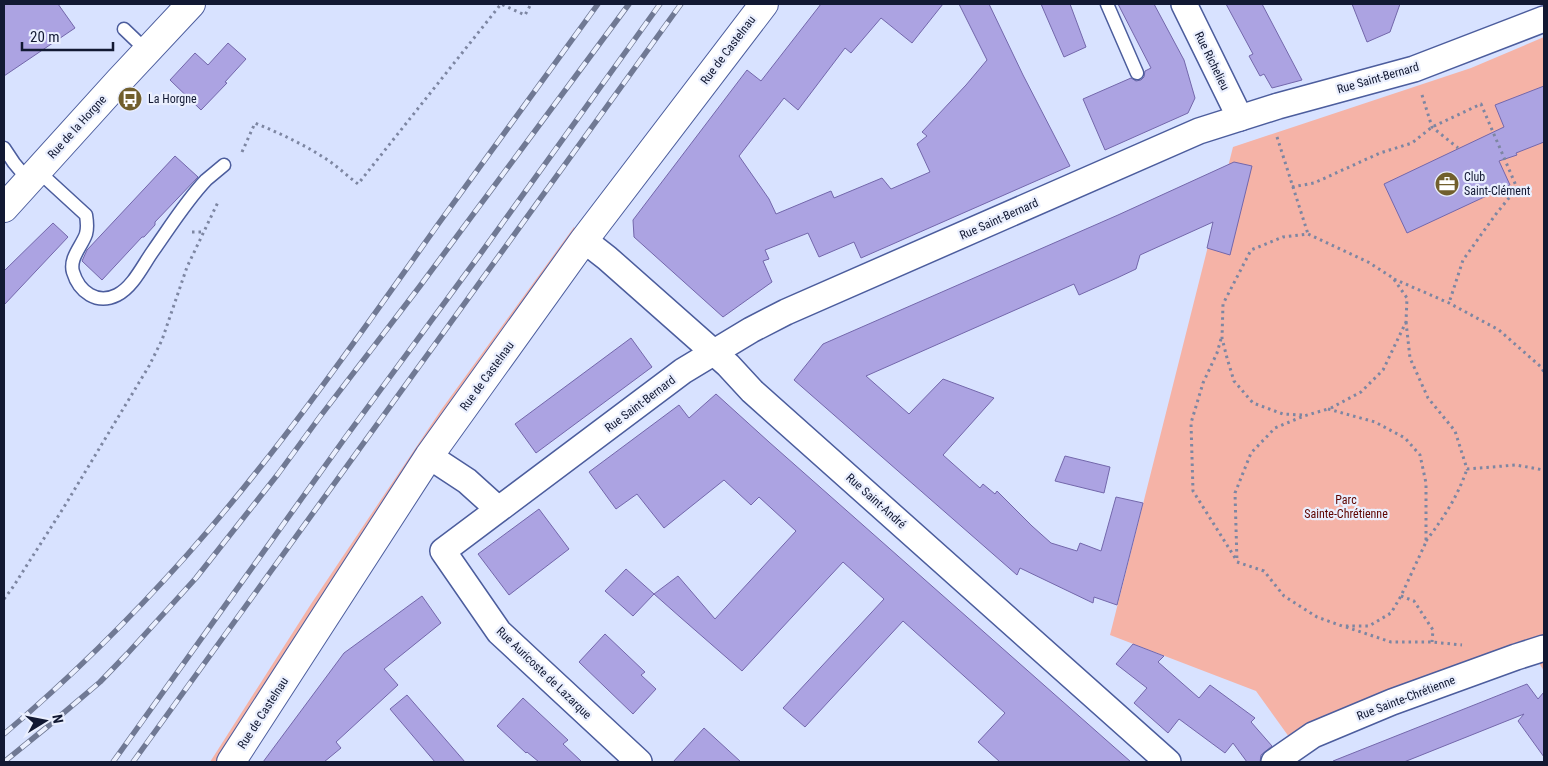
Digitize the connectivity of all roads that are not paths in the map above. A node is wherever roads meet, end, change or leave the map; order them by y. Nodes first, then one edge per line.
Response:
1 (191, 4) edge
2 (764, 4) edge
3 (1107, 4) edge
4 (1184, 4) edge
5 (1544, 19) edge
6 (124, 29) dead end
7 (147, 51) junction
8 (1137, 73) dead end
9 (1240, 118) junction
10 (4, 148) edge
11 (224, 165) dead end
12 (34, 176) junction
13 (4, 208) edge
14 (584, 240) junction
15 (713, 352) junction
16 (429, 456) junction
17 (498, 509) junction
18 (442, 551) joint
19 (1544, 648) edge
20 (231, 762) edge
21 (639, 762) edge
22 (1168, 762) edge
23 (1274, 762) edge

1 - 7 street, Rue de la Horgne
2 - 14 street, Rue de Castelnau
3 - 8 lane
4 - 9 street, Rue Richelieu
5 - 9 street, Rue Saint-Bernard
6 - 7 lane
7 - 12 street, Rue de la Horgne
9 - 15 street, Rue Saint-Bernard
10 - 12 lane
11 - 12 lane
12 - 13 street, Rue de la Horgne
14 - 15 street, Rue Saint-André
14 - 16 street, Rue de Castelnau
15 - 17 street, Rue Saint-Bernard
15 - 22 street, Rue Saint-André
16 - 17 street
16 - 20 street, Rue de Castelnau
17 - 18 street, Rue Saint-Bernard
18 - 21 street, Rue Auricoste de Lazarque
19 - 23 street, Rue Sainte-Chrétienne

